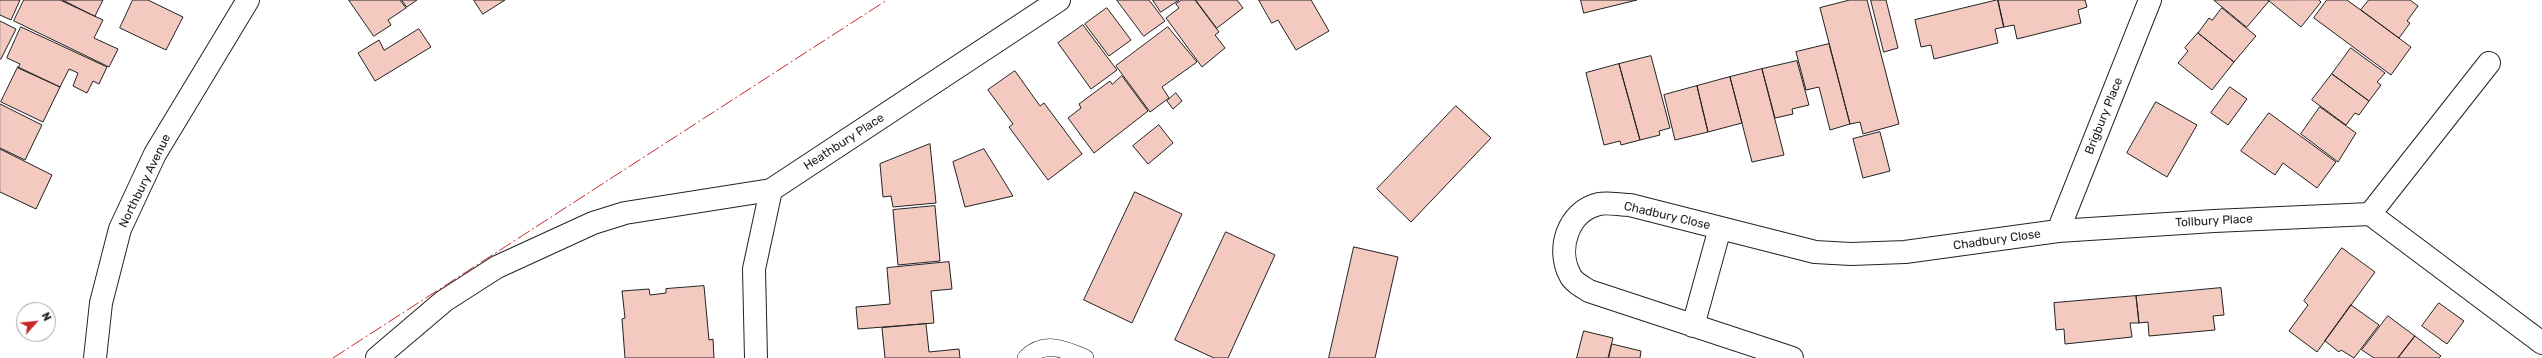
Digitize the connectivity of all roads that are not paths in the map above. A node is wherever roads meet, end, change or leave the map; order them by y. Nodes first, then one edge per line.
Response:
1 (248, 0) edge
2 (1059, 0) edge
3 (2150, 0) edge
4 (2489, 63) dead end
5 (771, 190) junction
6 (2370, 214) junction
7 (1720, 228) junction
8 (2058, 231) junction
9 (1693, 326) junction
10 (2542, 343) edge
11 (95, 358) edge
12 (377, 358) edge
13 (756, 358) edge
14 (1026, 358) edge
15 (1084, 358) edge
16 (1792, 358) edge

1 - 11 street, Northbury Avenue
2 - 5 street, Heathbury Place
3 - 8 street, Brigbury Place
4 - 6 street
5 - 12 street
5 - 13 street
6 - 8 street, Tollbury Place
6 - 10 street
7 - 8 street, Chadbury Close
7 - 9 street
7 - 9 street, Chadbury Close
9 - 16 street, Chadbury Close
14 - 15 lane

